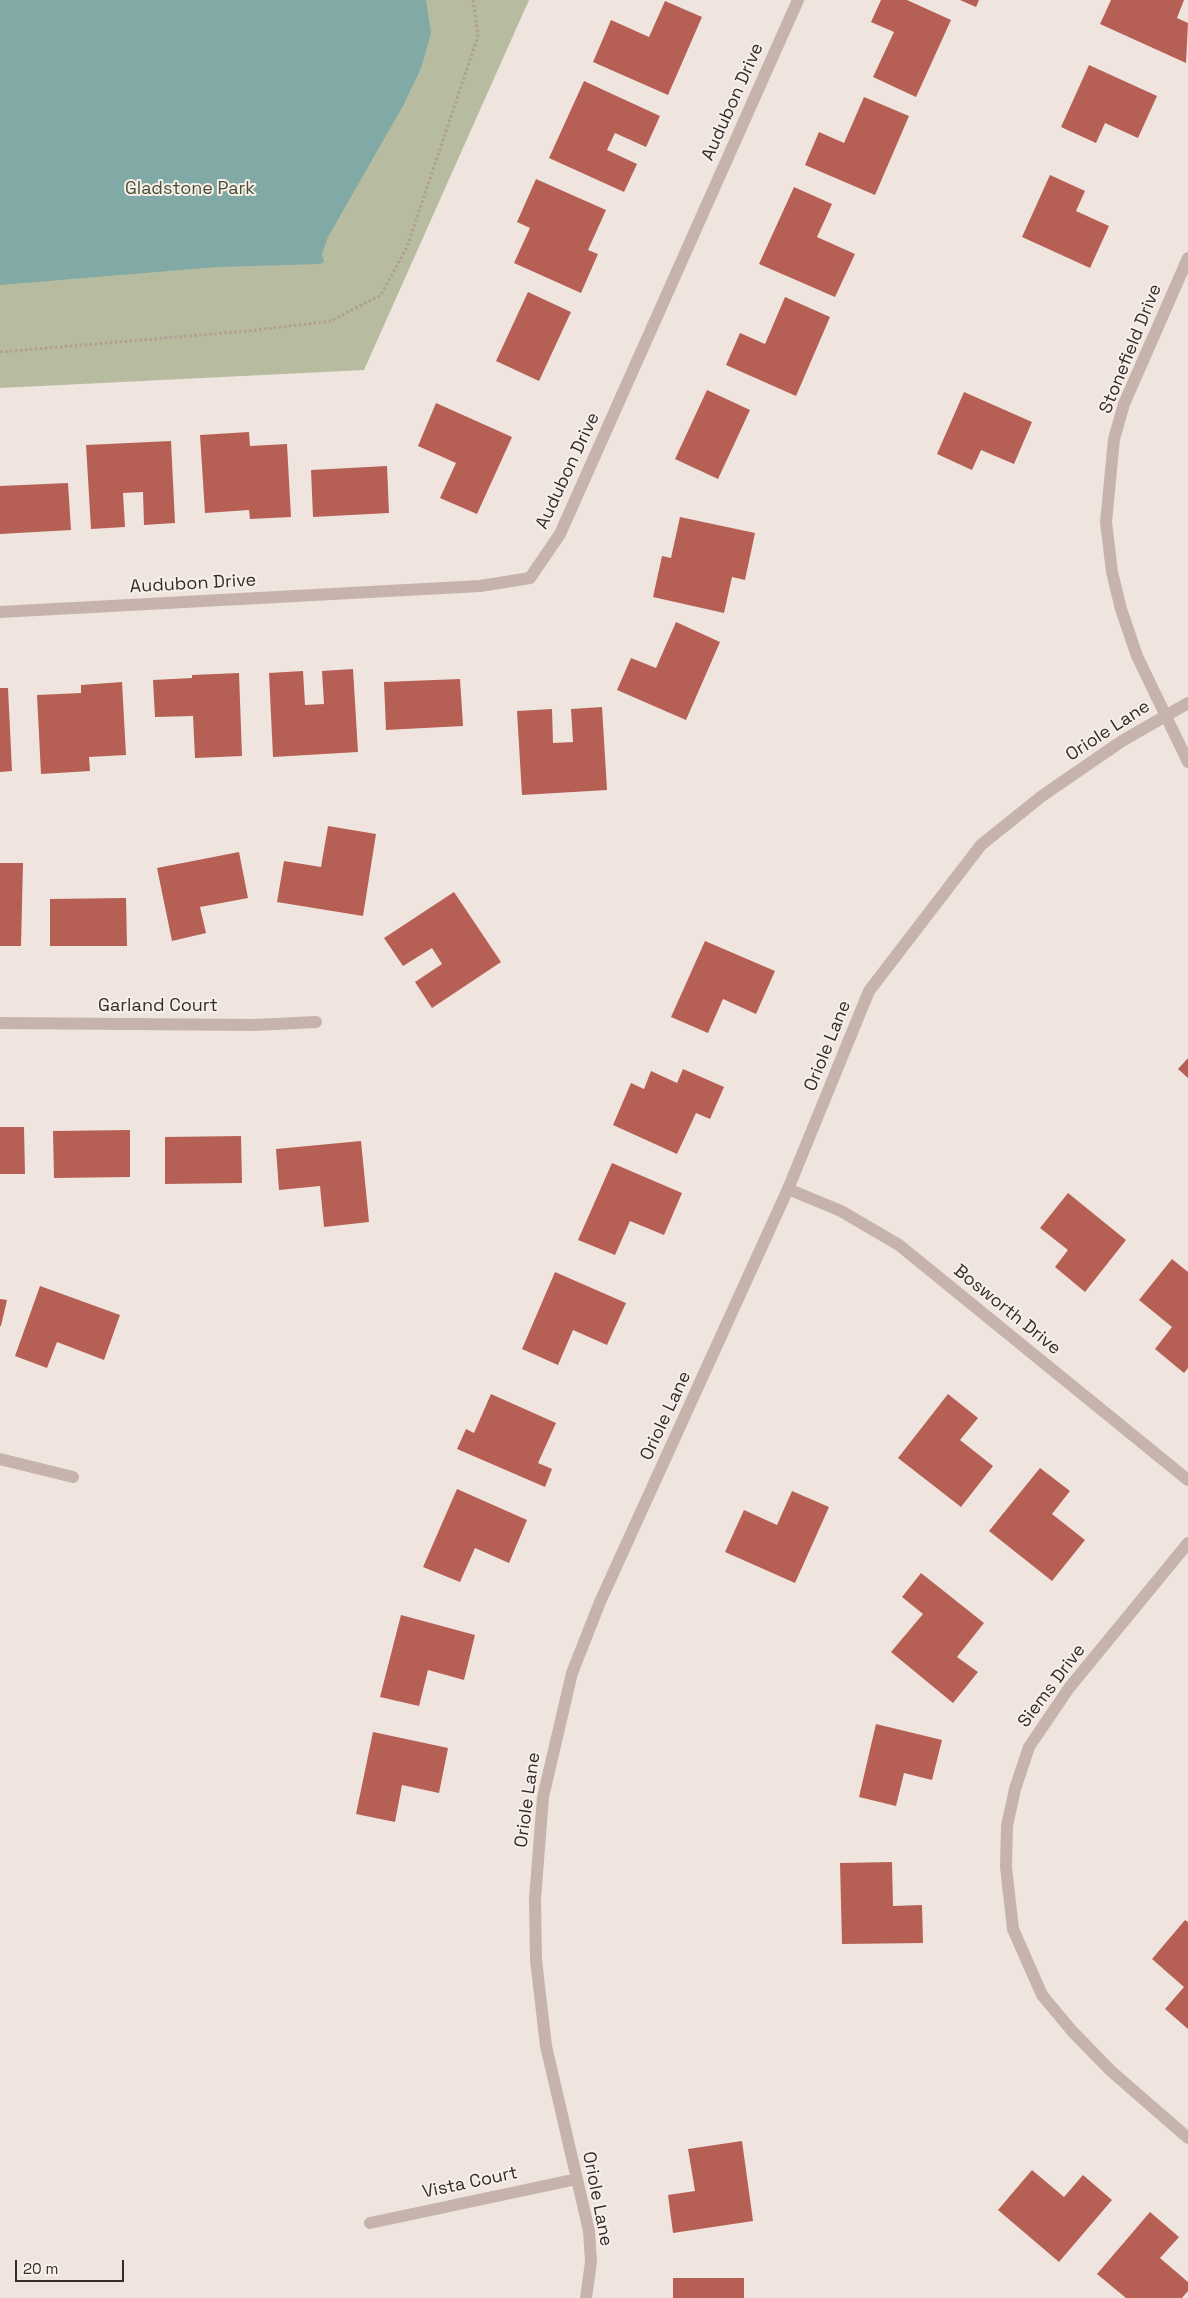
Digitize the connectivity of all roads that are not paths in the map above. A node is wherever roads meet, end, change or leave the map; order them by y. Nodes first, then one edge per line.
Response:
1 (798, 0) edge
2 (1188, 258) edge
3 (0, 612) edge
4 (1188, 703) edge
5 (1166, 715) junction
6 (1188, 762) edge
7 (316, 1022) dead end
8 (0, 1023) edge
9 (788, 1189) junction
10 (0, 1459) edge
11 (73, 1476) dead end
12 (1188, 1480) edge
13 (1188, 1543) edge
14 (1188, 2138) edge
15 (577, 2179) junction
16 (370, 2223) dead end
17 (586, 2298) edge

1 - 3 street, Audubon Drive
2 - 5 street, Stonefield Drive
4 - 5 street, Oriole Lane
5 - 6 street, Stonefield Drive
5 - 9 street, Oriole Lane
7 - 8 street, Garland Court
9 - 12 street, Bosworth Drive
9 - 15 street, Oriole Lane
10 - 11 street
13 - 14 street, Siems Drive
15 - 16 street, Vista Court
15 - 17 street, Oriole Lane

